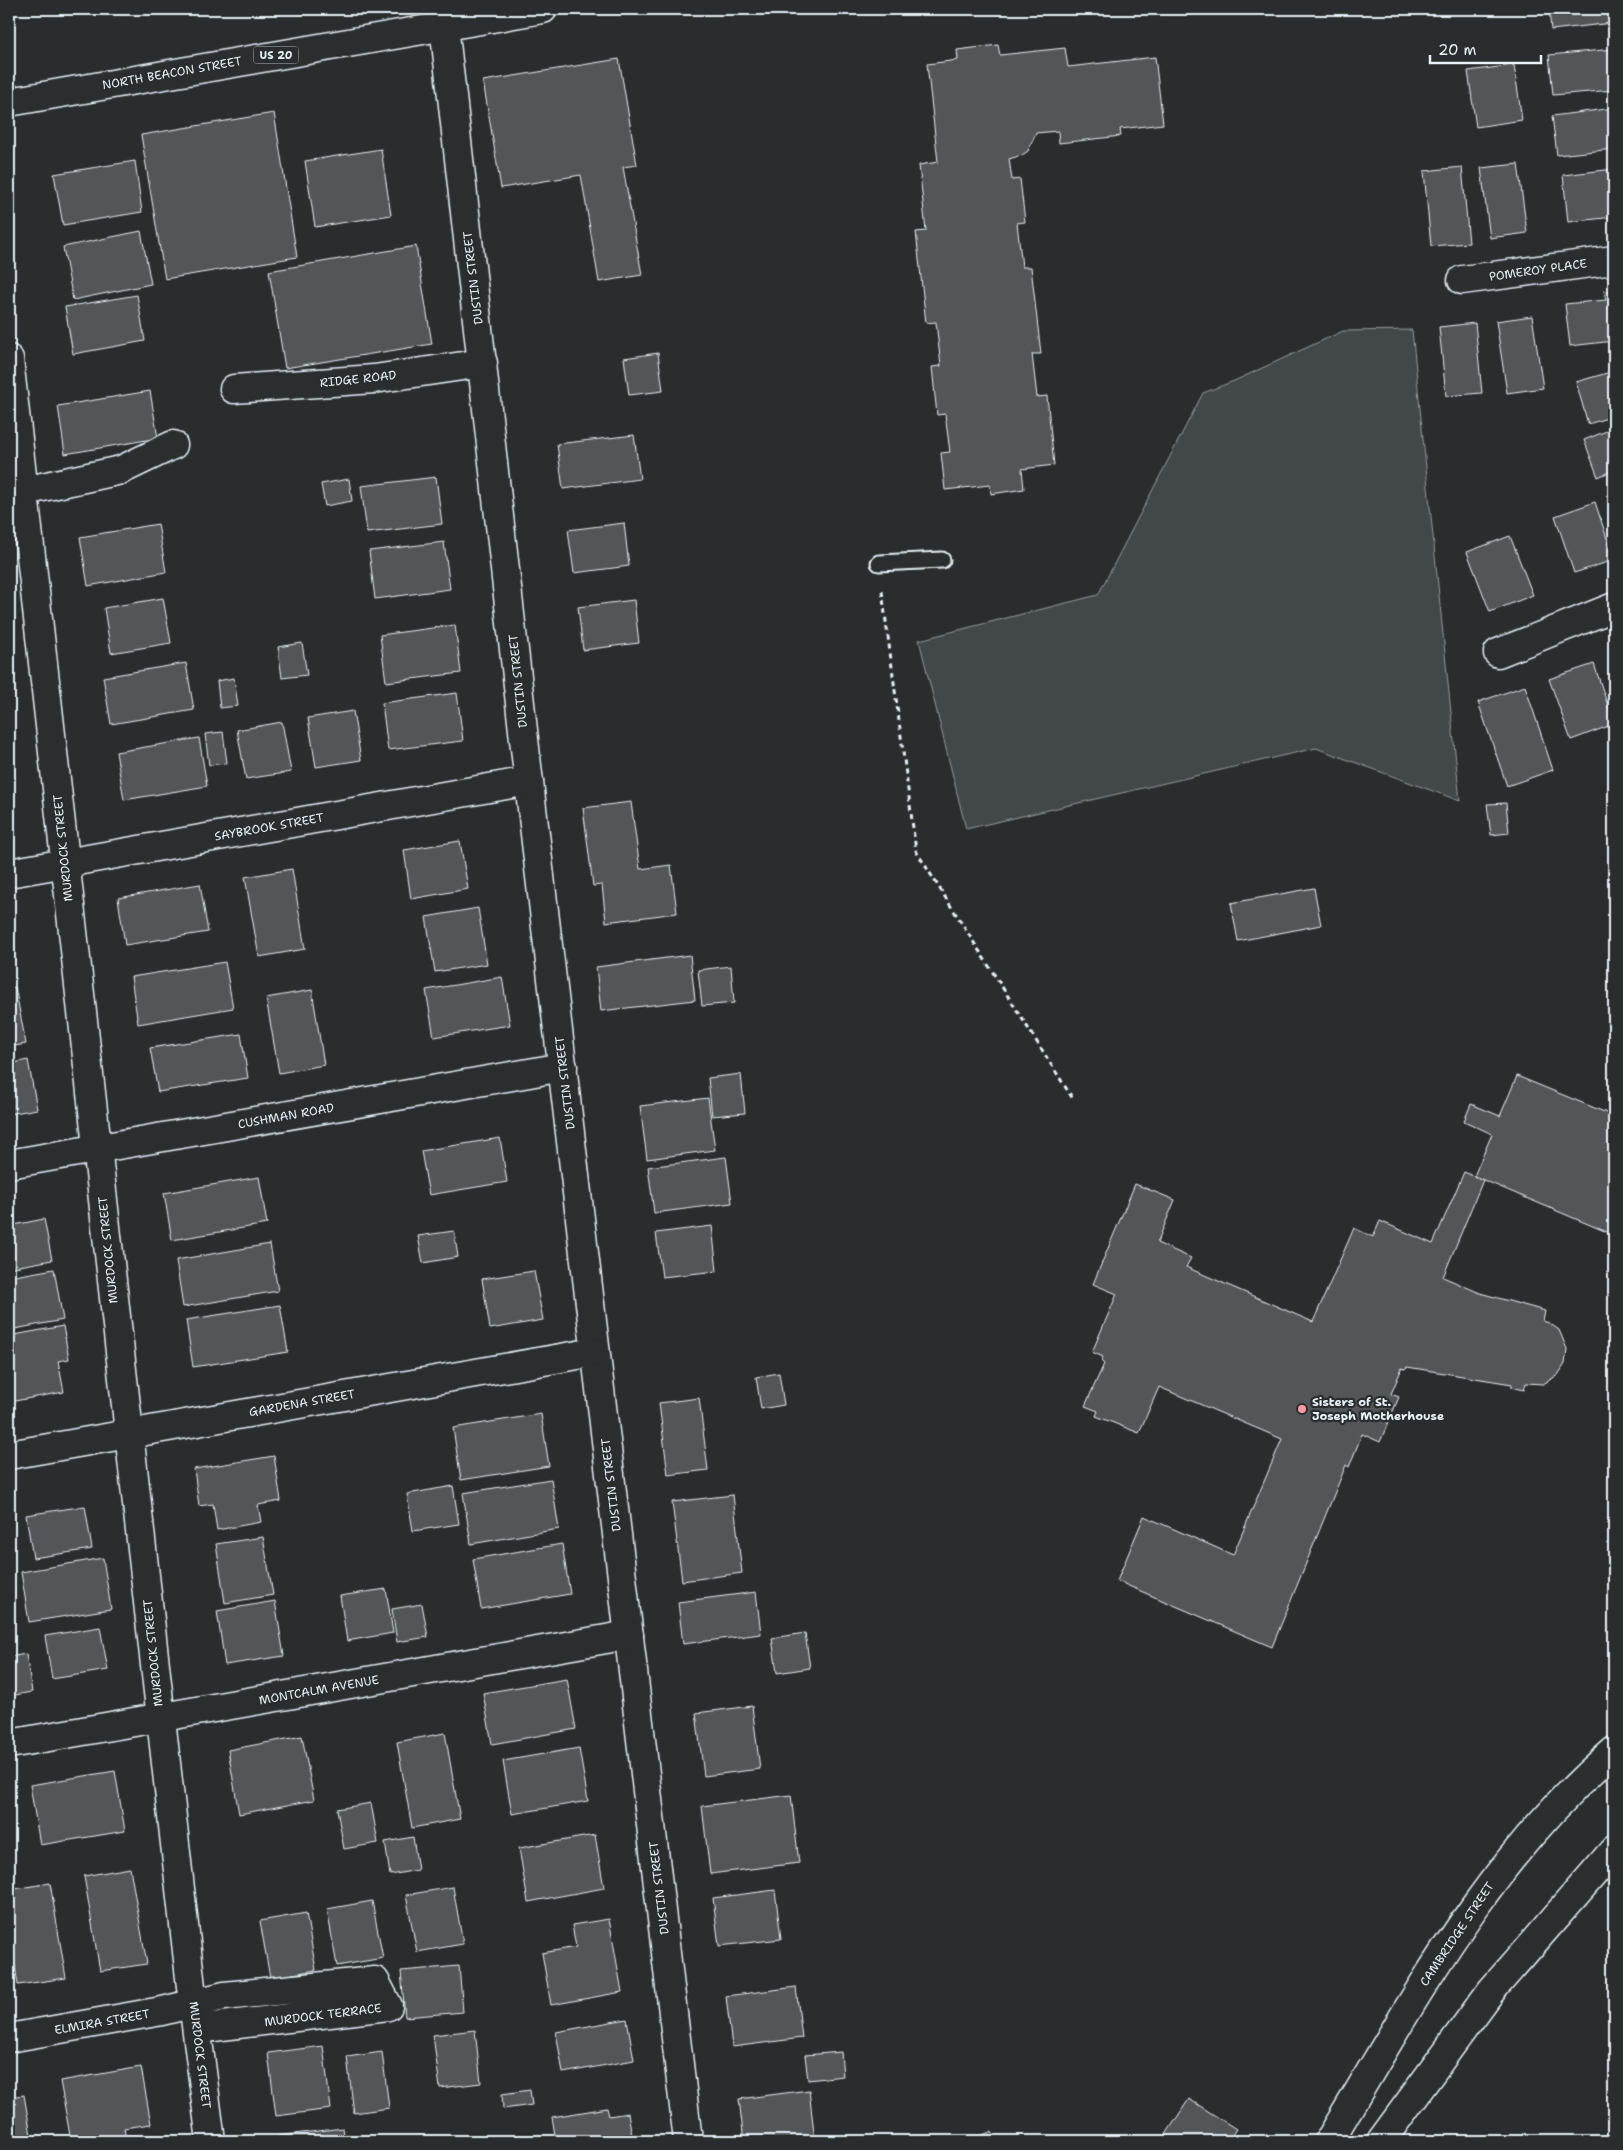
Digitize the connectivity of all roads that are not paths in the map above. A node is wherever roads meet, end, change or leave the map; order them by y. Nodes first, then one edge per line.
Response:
1 (542, 9) edge
2 (456, 19) edge
3 (9, 102) edge
4 (1614, 260) edge
5 (1462, 280) dead end
6 (9, 359) edge
7 (482, 363) junction
8 (234, 389) dead end
9 (173, 445) dead end
10 (24, 491) junction
11 (942, 560) dead end
12 (878, 563) road end
13 (1614, 607) edge
14 (1498, 653) dead end
15 (529, 782) junction
16 (65, 863) junction
17 (9, 873) edge
18 (563, 1067) junction
19 (97, 1149) junction
20 (9, 1164) edge
21 (596, 1352) junction
22 (129, 1434) junction
23 (9, 1455) edge
24 (629, 1635) junction
25 (161, 1718) junction
26 (9, 1744) edge
27 (1614, 1751) edge
28 (1614, 1850) edge
29 (196, 2016) junction
30 (9, 2038) edge
31 (211, 2141) edge
32 (688, 2141) edge
33 (1329, 2141) edge
34 (1380, 2141) edge

1 - 2 street, NORTH BEACON STREET / US 20
2 - 3 street, NORTH BEACON STREET / US 20
2 - 7 street, DUSTIN STREET
4 - 5 street, POMEROY PLACE
6 - 10 street, MURDOCK STREET
7 - 8 street, RIDGE ROAD
7 - 15 street, DUSTIN STREET
9 - 10 street
10 - 16 street, MURDOCK STREET
11 - 12 lane
13 - 14 street
15 - 16 street, SAYBROOK STREET
15 - 18 street, DUSTIN STREET
16 - 17 street, SAYBROOK STREET
16 - 19 street, MURDOCK STREET
18 - 19 street, CUSHMAN ROAD
18 - 21 street, DUSTIN STREET
19 - 20 street, CUSHMAN ROAD
19 - 22 street, MURDOCK STREET
21 - 22 street, GARDENA STREET
21 - 24 street, DUSTIN STREET
22 - 23 street, GARDENA STREET
22 - 25 street, MURDOCK STREET
24 - 25 street, MONTCALM AVENUE
24 - 32 street, DUSTIN STREET
25 - 26 street, MONTCALM AVENUE
25 - 29 street, MURDOCK STREET
27 - 33 street, CAMBRIDGE STREET
28 - 34 street
29 - 29 street, MURDOCK TERRACE
29 - 30 street, ELMIRA STREET
29 - 31 street, MURDOCK STREET

